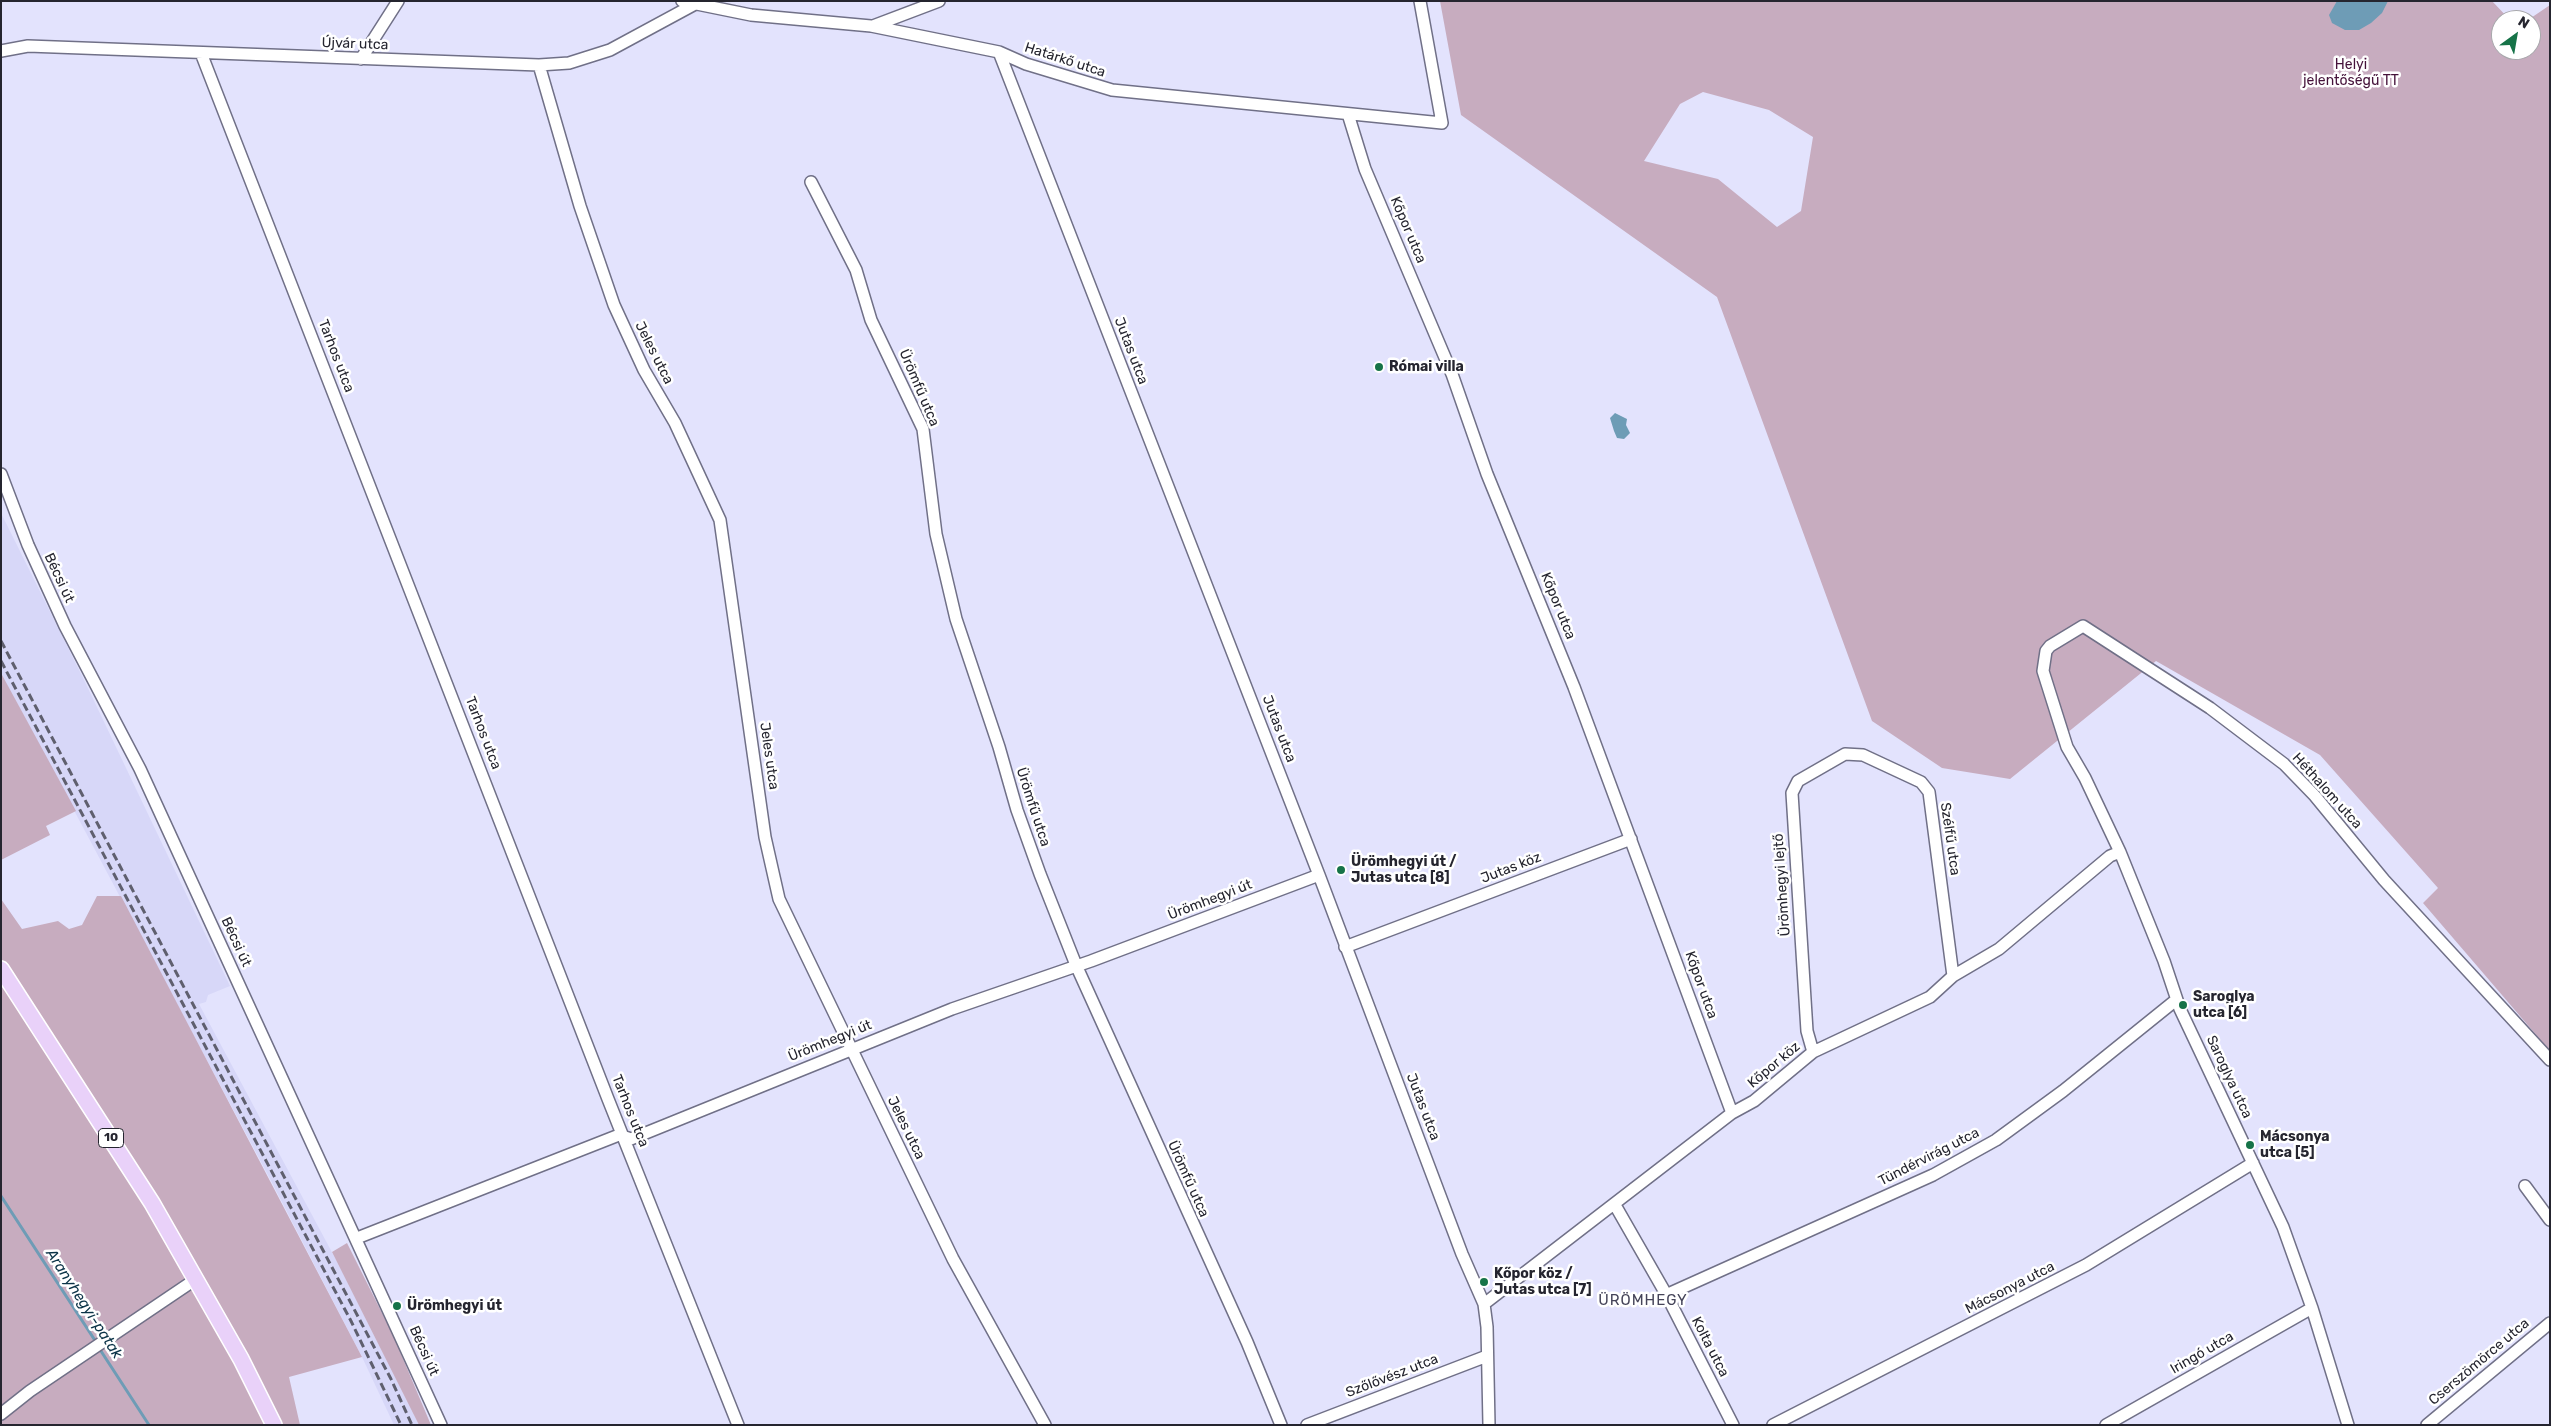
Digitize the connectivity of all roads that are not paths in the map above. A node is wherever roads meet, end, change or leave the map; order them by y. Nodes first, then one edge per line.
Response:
1 (398, 1) edge
2 (682, 1) edge
3 (939, 1) edge
4 (1420, 1) edge
5 (698, 3) edge
6 (871, 26) junction
7 (1, 51) edge
8 (999, 52) junction
9 (202, 53) junction
10 (361, 59) junction
11 (539, 65) junction
12 (1348, 114) junction
13 (811, 182) dead end
14 (1, 474) edge
15 (2067, 747) joint
16 (1854, 754) joint
17 (1631, 839) junction
18 (2120, 852) junction
19 (1319, 875) junction
20 (1346, 947) junction
21 (1076, 965) junction
22 (1, 970) edge
23 (1954, 976) junction
24 (2176, 1000) junction
25 (850, 1048) junction
26 (1813, 1052) junction
27 (2550, 1060) edge
28 (1732, 1113) junction
29 (625, 1137) junction
30 (2253, 1163) junction
31 (2526, 1186) dead end
32 (1615, 1205) junction
33 (2550, 1220) edge
34 (357, 1238) junction
35 (196, 1279) junction
36 (1666, 1295) junction
37 (1484, 1304) junction
38 (2312, 1308) junction
39 (2550, 1323) edge
40 (1487, 1356) junction
41 (1, 1414) edge
42 (274, 1425) edge
43 (441, 1425) edge
44 (738, 1425) edge
45 (1045, 1425) edge
46 (1281, 1425) edge
47 (1307, 1425) edge
48 (1489, 1425) edge
49 (1732, 1425) edge
50 (1773, 1425) edge
51 (2106, 1425) edge
52 (2348, 1425) edge
53 (2427, 1425) edge

1 - 10 street
2 - 5 street, Határkő utca
3 - 6 street
4 - 12 street, Határkő utca
5 - 6 street, Határkő utca
5 - 11 street, Újvár utca
6 - 8 street, Határkő utca
7 - 9 street, Újvár utca
8 - 12 street, Határkő utca
8 - 19 street, Jutas utca
9 - 10 street, Újvár utca
9 - 29 street, Tarhos utca
10 - 11 street, Újvár utca
11 - 25 street, Jeles utca
12 - 17 street, Kőpor utca
13 - 21 street, Ürömfű utca
14 - 34 street, Bécsi út
15 - 18 street, Saroglya utca
15 - 27 street, Héthalom utca
16 - 23 street, Szélfű utca
16 - 26 street, Ürömhegyi lejtő
17 - 20 street, Jutas köz
17 - 28 street, Kőpor utca
18 - 23 street, Kőpor köz
18 - 24 street, Saroglya utca
19 - 20 street, Jutas utca
19 - 21 street, Ürömhegyi út
20 - 37 street, Jutas utca
21 - 25 street, Ürömhegyi út
21 - 46 street, Ürömfű utca
22 - 35 main road, 10
23 - 26 street, Kőpor köz
24 - 30 street, Saroglya utca
24 - 36 street, Tündérvirág utca
25 - 29 street, Ürömhegyi út
25 - 45 street, Jeles utca
26 - 28 street, Kőpor köz
28 - 32 street, Kőpor köz
29 - 34 street, Ürömhegyi út
29 - 44 street, Tarhos utca
30 - 38 street, Saroglya utca
30 - 50 street, Mácsonya utca
31 - 33 street
32 - 36 street, Kolta utca
32 - 37 street, Kőpor köz
34 - 43 street, Bécsi út
35 - 41 street
35 - 42 main road, 10
36 - 49 street, Kolta utca
37 - 40 street, Jutas utca
38 - 51 street, Iringó utca
38 - 52 street, Saroglya utca
39 - 53 street, Cserszömörce utca
40 - 47 street, Szőlővész utca
40 - 48 street, Jutas utca

